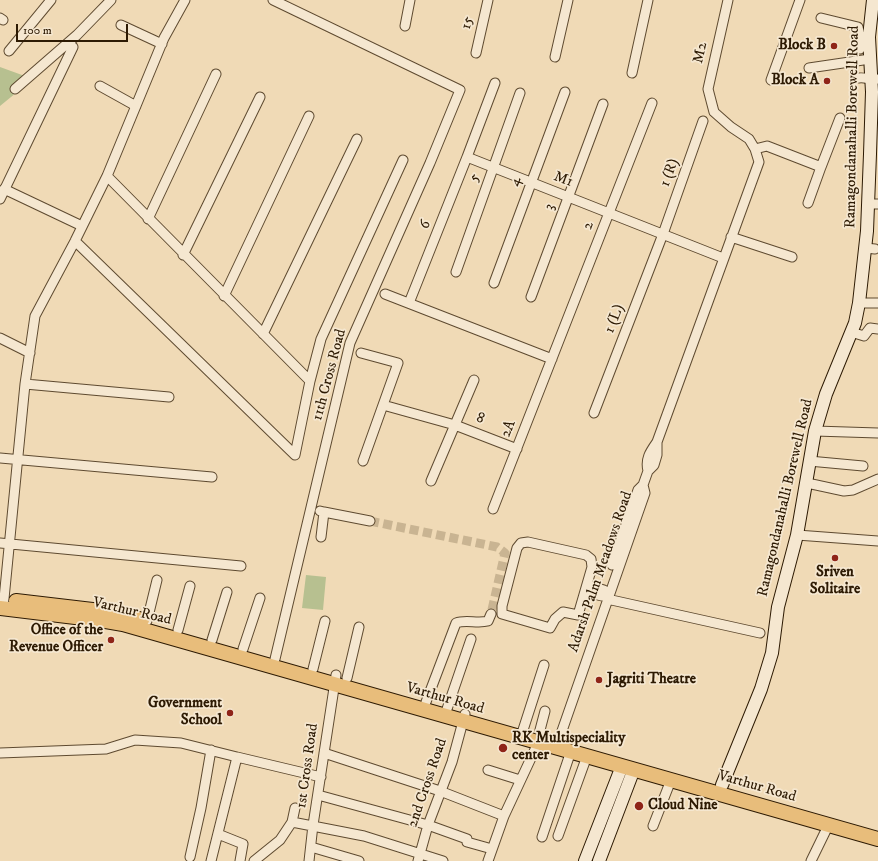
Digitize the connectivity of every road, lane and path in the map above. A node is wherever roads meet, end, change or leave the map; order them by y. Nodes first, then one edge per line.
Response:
1 (51, 0) edge
2 (111, 0) edge
3 (185, 0) edge
4 (273, 0) edge
5 (410, 0) edge
6 (488, 0) edge
7 (568, 0) edge
8 (648, 0) edge
9 (728, 0) edge
10 (800, 0) edge
11 (873, 0) edge
12 (821, 18) dead end
13 (121, 25) dead end
14 (405, 26) dead end
15 (162, 44) junction
16 (73, 47) dead end
17 (865, 48) junction
18 (9, 52) dead end
19 (476, 53) dead end
20 (555, 58) dead end
21 (809, 68) dead end
22 (632, 73) dead end
23 (216, 74) dead end
24 (771, 80) dead end
25 (495, 83) dead end
26 (870, 83) edge
27 (100, 86) dead end
28 (15, 89) dead end
29 (565, 92) dead end
30 (520, 94) dead end
31 (260, 97) dead end
32 (652, 103) dead end
33 (603, 104) dead end
34 (136, 106) junction
35 (309, 116) dead end
36 (840, 118) dead end
37 (703, 121) dead end
38 (357, 139) dead end
39 (755, 149) junction
40 (467, 157) junction
41 (403, 160) dead end
42 (821, 167) junction
43 (494, 168) junction
44 (107, 176) junction
45 (531, 183) junction
46 (4, 189) junction
47 (568, 197) junction
48 (0, 198) edge
49 (808, 203) dead end
50 (873, 204) edge
51 (609, 213) junction
52 (148, 220) junction
53 (82, 226) junction
54 (663, 234) junction
55 (731, 238) junction
56 (75, 241) junction
57 (183, 255) junction
58 (723, 258) junction
59 (792, 258) dead end
60 (456, 272) dead end
61 (494, 283) dead end
62 (385, 294) dead end
63 (224, 296) junction
64 (531, 297) dead end
65 (409, 303) junction
66 (859, 303) junction
67 (878, 303) edge
68 (878, 329) edge
69 (851, 332) junction
70 (263, 334) junction
71 (0, 338) edge
72 (30, 352) junction
73 (361, 353) dead end
74 (552, 359) junction
75 (474, 380) dead end
76 (310, 381) junction
77 (25, 384) junction
78 (169, 397) dead end
79 (384, 405) junction
80 (594, 413) dead end
81 (455, 425) junction
82 (815, 431) junction
83 (878, 434) edge
84 (516, 449) junction
85 (0, 458) edge
86 (17, 461) junction
87 (363, 461) dead end
88 (809, 461) junction
89 (863, 466) dead end
90 (212, 477) dead end
91 (878, 480) edge
92 (431, 481) dead end
93 (807, 483) junction
94 (311, 509) junction
95 (493, 509) dead end
96 (324, 512) junction
97 (370, 521) tunnel mouth
98 (797, 535) junction
99 (321, 537) dead end
100 (878, 541) edge
101 (0, 543) edge
102 (10, 544) junction
103 (241, 566) dead end
104 (157, 580) dead end
105 (190, 586) dead end
106 (586, 588) junction
107 (227, 592) dead end
108 (604, 595) junction
109 (260, 598) dead end
110 (2, 604) edge
111 (491, 614) dead end
112 (147, 621) junction
113 (326, 621) dead end
114 (359, 627) dead end
115 (178, 630) junction
116 (760, 633) dead end
117 (471, 639) dead end
118 (212, 640) junction
119 (243, 649) junction
120 (275, 659) junction
121 (544, 665) dead end
122 (314, 669) junction
123 (339, 679) junction
124 (426, 702) junction
125 (447, 709) junction
126 (545, 711) dead end
127 (464, 718) junction
128 (515, 731) junction
129 (539, 737) junction
130 (556, 743) junction
131 (211, 750) junction
132 (571, 751) junction
133 (0, 753) edge
134 (324, 753) junction
135 (587, 756) junction
136 (237, 757) junction
137 (628, 768) junction
138 (488, 770) dead end
139 (321, 777) junction
140 (520, 780) junction
141 (671, 780) junction
142 (722, 785) junction
143 (440, 792) junction
144 (318, 795) junction
145 (295, 808) dead end
146 (504, 816) junction
147 (292, 822) junction
148 (829, 824) junction
149 (313, 825) junction
150 (428, 825) junction
151 (653, 826) dead end
152 (878, 828) edge
153 (218, 834) junction
154 (558, 836) dead end
155 (542, 837) dead end
156 (878, 838) edge
157 (311, 847) junction
158 (492, 849) junction
159 (190, 857) dead end
160 (419, 857) edge
161 (211, 861) edge
162 (240, 861) edge
163 (254, 861) edge
164 (309, 861) edge
165 (359, 861) edge
166 (443, 861) edge
167 (488, 861) edge
168 (585, 861) edge
169 (599, 861) edge
170 (811, 861) edge

1 - 18 street
2 - 28 street
3 - 15 street
4 - 94 street, 11th Cross Road
5 - 14 street
6 - 19 street, 15
7 - 20 street
8 - 22 street
9 - 39 street, M2
10 - 24 street
11 - 17 street, Ramagondanahalli Borewell Road
12 - 17 street
13 - 15 street
15 - 34 street
16 - 46 street
17 - 21 street
17 - 26 street, Ramagondanahalli Borewell Road
23 - 52 street
25 - 40 street
26 - 50 street, Ramagondanahalli Borewell Road
27 - 34 street
29 - 45 street, 4
30 - 43 street, 5
31 - 57 street
32 - 51 street, 2
33 - 47 street, 3
34 - 44 street
35 - 63 street
36 - 42 street
37 - 54 street, 1 (R)
38 - 70 street
39 - 42 street
39 - 55 street, Adarsh Palm Meadows Road
40 - 43 street, M1
40 - 65 street, 6
41 - 76 street
42 - 49 street
43 - 45 street, M1
43 - 60 street, 5
44 - 52 street
44 - 53 street
45 - 47 street, M1
45 - 61 street, 4
46 - 48 street
46 - 53 street
47 - 51 street, M1
47 - 64 street, 3
50 - 66 street, Ramagondanahalli Borewell Road
51 - 54 street, M1
51 - 74 street, 2
52 - 57 street
53 - 56 street
54 - 58 street, M1
54 - 80 street, 1 (L)
55 - 58 street, Adarsh Palm Meadows Road
55 - 59 street
56 - 72 street
56 - 76 street
57 - 63 street
58 - 108 street, Adarsh Palm Meadows Road
62 - 65 street
63 - 70 street
65 - 74 street
66 - 67 street
66 - 69 street, Ramagondanahalli Borewell Road
68 - 69 street
69 - 82 street, Ramagondanahalli Borewell Road
70 - 76 street
71 - 72 street
72 - 77 street
73 - 79 street
74 - 84 street, 2A
75 - 81 street
77 - 78 street
77 - 86 street
79 - 81 street, 8
79 - 87 street
81 - 84 street, 8
81 - 92 street
82 - 83 street
82 - 88 street, Ramagondanahalli Borewell Road
84 - 95 street, 2A
85 - 86 street
86 - 90 street
86 - 102 street
88 - 89 street
88 - 93 street, Ramagondanahalli Borewell Road
91 - 93 street
93 - 98 street, Ramagondanahalli Borewell Road
94 - 96 street
94 - 120 street, 11th Cross Road
96 - 97 street
96 - 99 street
98 - 100 street
98 - 142 street, Ramagondanahalli Borewell Road
101 - 102 street
102 - 103 street
102 - 110 street
104 - 112 street
105 - 115 street
106 - 106 street
106 - 108 street
107 - 118 street
108 - 116 street
108 - 130 street, Adarsh Palm Meadows Road
109 - 119 street
110 - 112 main road, Varthur Road
110 - 123 main road, Varthur Road
111 - 124 street
112 - 115 main road, Varthur Road
113 - 122 street
114 - 123 street, 1st Cross Road
115 - 118 main road, Varthur Road
117 - 125 street
118 - 119 main road, Varthur Road
119 - 120 main road, Varthur Road
120 - 122 main road, Varthur Road
121 - 128 street
122 - 123 main road, Varthur Road
123 - 124 main road, Varthur Road
123 - 127 main road, Varthur Road
123 - 134 street, 1st Cross Road
124 - 125 main road, Varthur Road
125 - 127 main road, Varthur Road
126 - 129 street
127 - 128 main road, Varthur Road
127 - 143 street, 2nd Cross Road
128 - 129 main road, Varthur Road
128 - 130 main road, Varthur Road
129 - 130 main road, Varthur Road
129 - 140 street
130 - 132 main road, Varthur Road
130 - 142 main road, Varthur Road
131 - 133 street
131 - 136 street
131 - 159 street
132 - 135 main road, Varthur Road
132 - 155 street
134 - 139 street, 1st Cross Road
134 - 143 street
135 - 137 main road, Varthur Road
135 - 154 street
136 - 139 street
136 - 153 street
137 - 141 main road, Varthur Road
137 - 168 street
137 - 169 street
138 - 140 street
139 - 144 street, 1st Cross Road
140 - 146 street
141 - 148 main road, Varthur Road
141 - 151 street
142 - 152 main road, Varthur Road
143 - 146 street
143 - 150 street, 2nd Cross Road
144 - 149 street, 1st Cross Road
144 - 150 street
145 - 147 street
146 - 158 street
147 - 149 street
147 - 163 street
148 - 156 main road, Varthur Road
148 - 170 street
149 - 157 street, 1st Cross Road
149 - 160 street
150 - 158 street
150 - 160 street, 2nd Cross Road
153 - 161 street
153 - 162 street
157 - 164 street, 1st Cross Road
157 - 165 street
158 - 167 street
160 - 166 street

